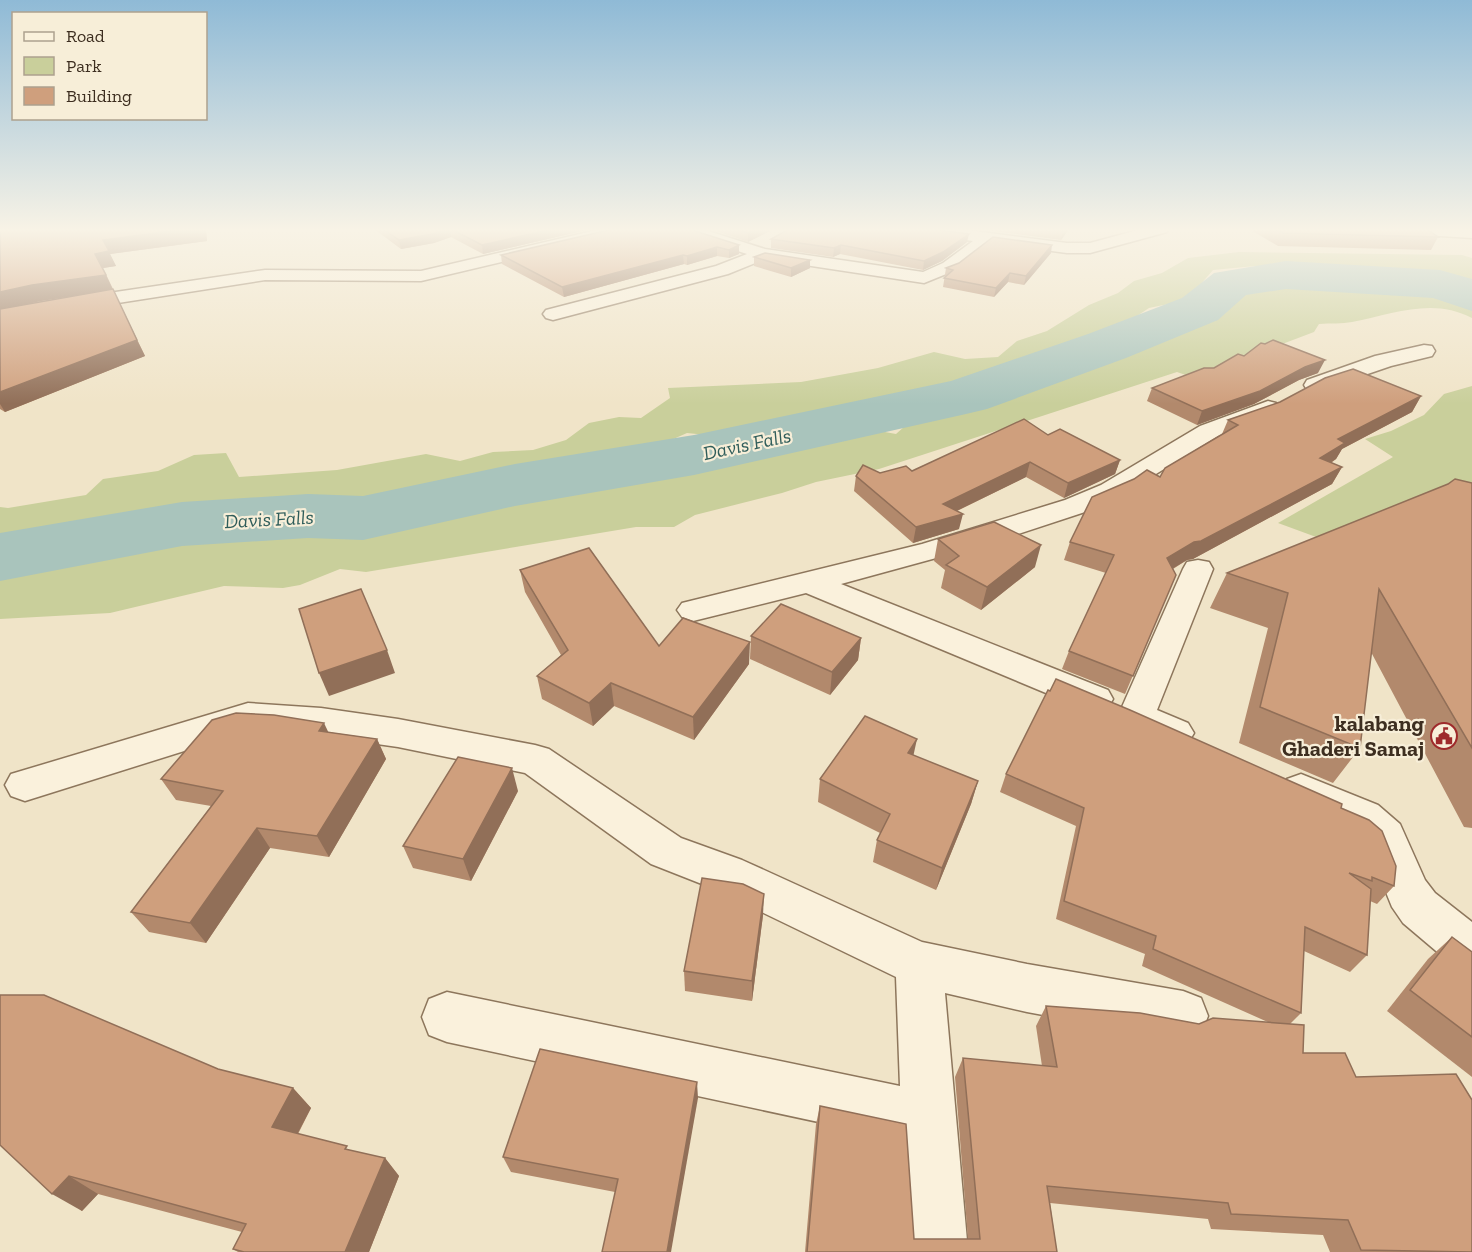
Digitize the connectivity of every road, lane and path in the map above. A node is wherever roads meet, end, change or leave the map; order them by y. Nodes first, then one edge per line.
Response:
1 (183, 287) edge
2 (655, 287) edge
3 (553, 314) dead end
4 (0, 318) edge
5 (1424, 351) dead end
6 (1198, 568) dead end
7 (808, 582) junction
8 (693, 610) dead end
9 (1136, 716) junction
10 (1211, 749) edge
11 (1265, 774) edge
12 (25, 785) dead end
13 (1472, 951) edge
14 (919, 964) junction
15 (1183, 1016) dead end
16 (447, 1017) dead end
17 (928, 1119) junction
18 (938, 1252) edge

1 - 4 street
2 - 3 street
5 - 7 street
6 - 9 street
7 - 8 street
7 - 9 street
9 - 10 street
11 - 13 street
12 - 14 street
14 - 15 street
14 - 17 street
16 - 17 street
17 - 18 street

